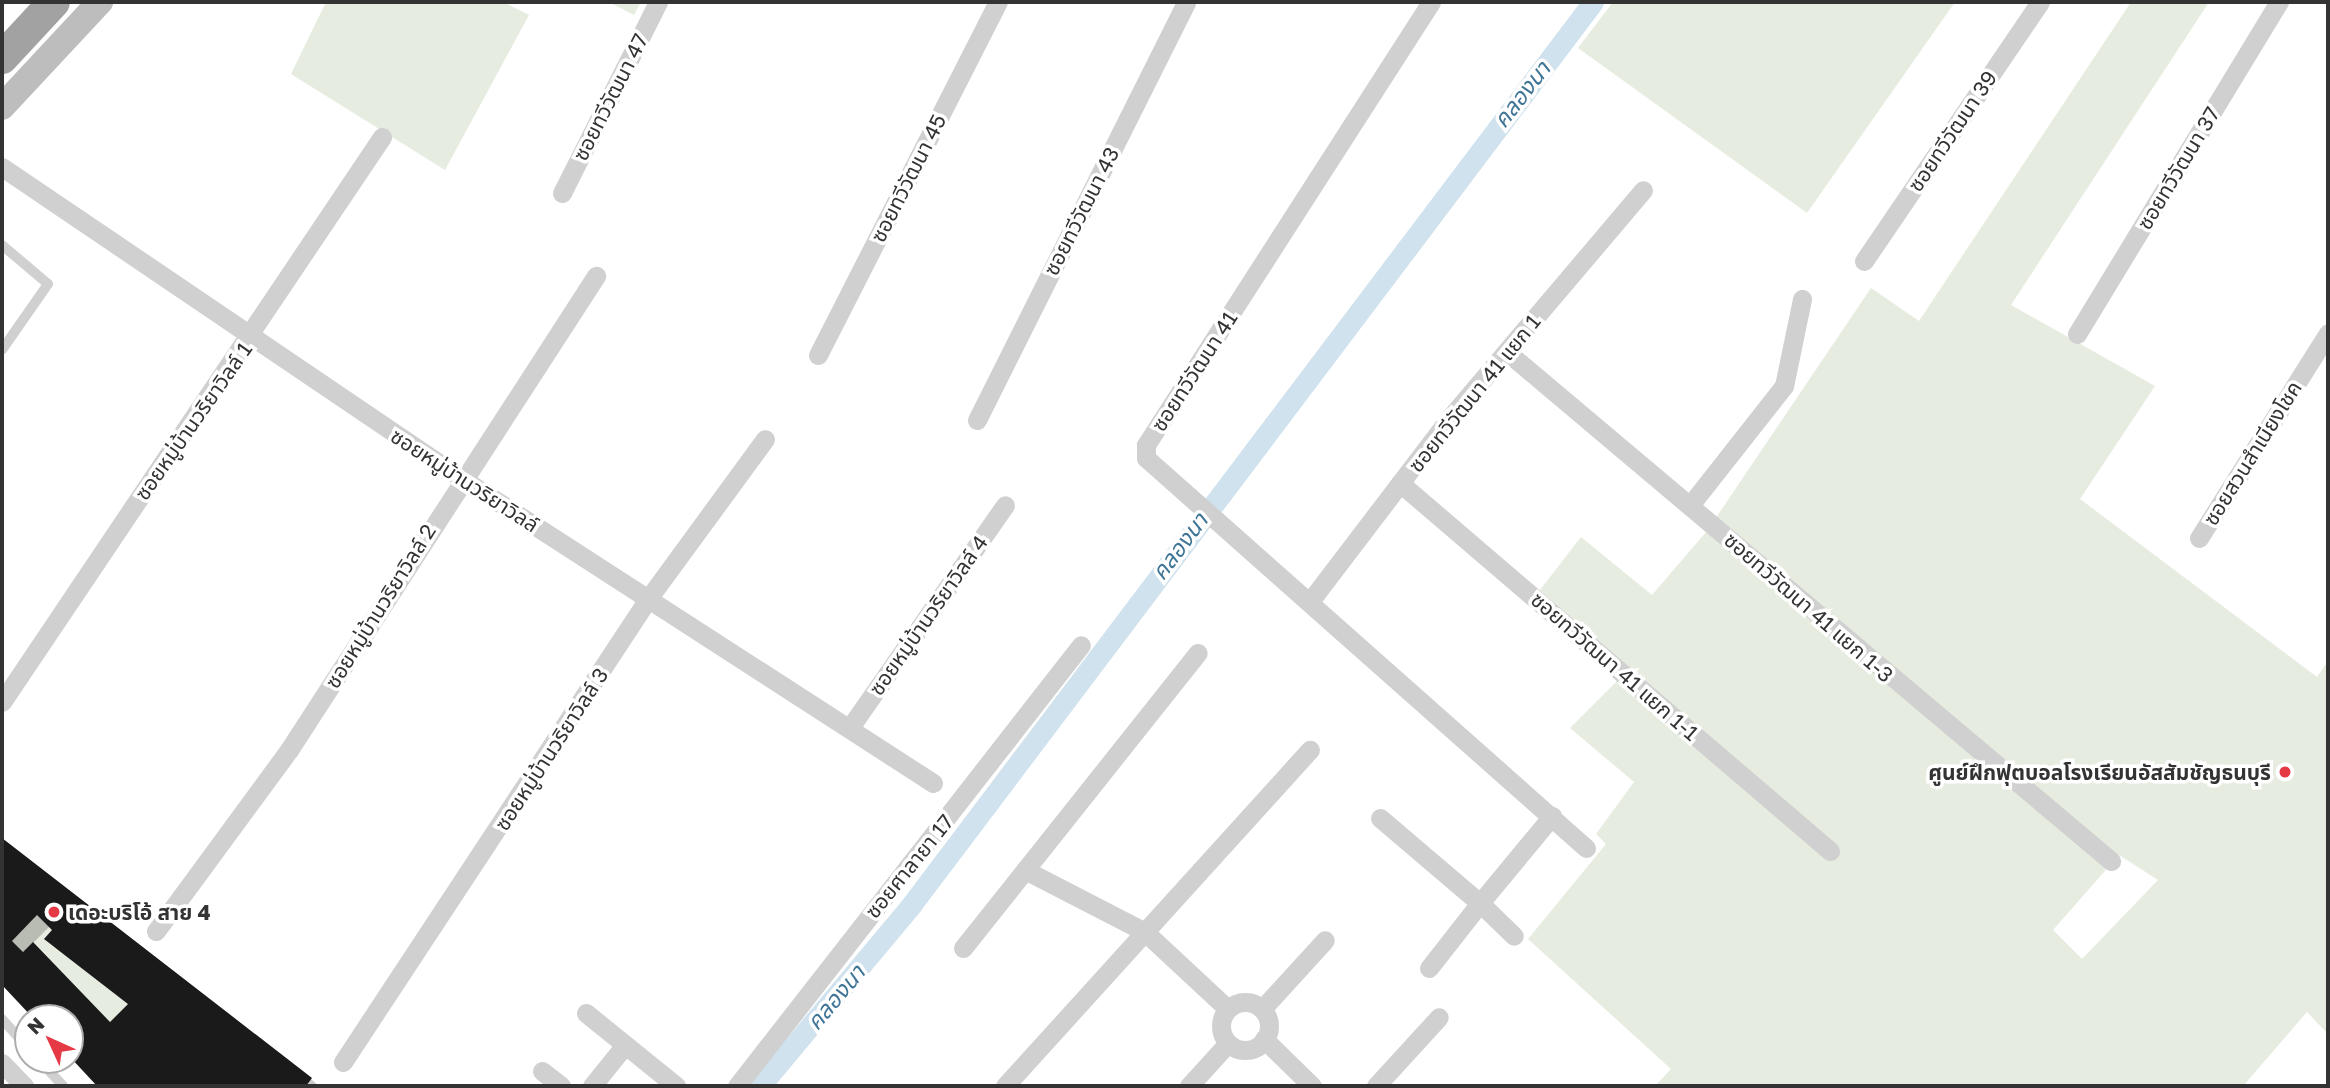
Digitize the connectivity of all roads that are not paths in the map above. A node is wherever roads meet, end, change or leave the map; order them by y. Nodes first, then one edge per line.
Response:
1 (54, 2) edge
2 (100, 2) edge
3 (658, 2) edge
4 (998, 2) edge
5 (1185, 2) edge
6 (1431, 2) edge
7 (2039, 2) edge
8 (2279, 2) edge
9 (2, 58) edge
10 (2, 107) edge
11 (382, 137) dead end
12 (2, 167) edge
13 (1643, 190) dead end
14 (562, 193) dead end
15 (2, 245) edge
16 (1864, 261) dead end
17 (596, 276) dead end
18 (1802, 299) dead end
19 (2077, 334) dead end
20 (2328, 334) edge
21 (251, 338) junction
22 (2, 350) edge
23 (1507, 352) junction
24 (818, 355) dead end
25 (976, 420) dead end
26 (765, 439) dead end
27 (461, 478) junction
28 (1400, 483) junction
29 (1005, 505) dead end
30 (1691, 505) junction
31 (2199, 538) dead end
32 (648, 599) junction
33 (1311, 600) junction
34 (1081, 645) dead end
35 (1198, 653) dead end
36 (2, 702) edge
37 (851, 726) junction
38 (1310, 750) dead end
39 (933, 783) dead end
40 (1552, 817) junction
41 (1380, 818) dead end
42 (1586, 848) dead end
43 (1830, 851) dead end
44 (2111, 861) dead end
45 (1025, 870) junction
46 (1480, 903) junction
47 (156, 931) dead end
48 (1144, 932) junction
49 (1514, 936) dead end
50 (1325, 940) dead end
51 (963, 948) dead end
52 (1429, 968) dead end
53 (1228, 1009) junction
54 (1262, 1009) junction
55 (586, 1013) dead end
56 (1439, 1017) dead end
57 (2, 1019) edge
58 (14, 1032) edge
59 (1264, 1040) junction
60 (1228, 1043) junction
61 (625, 1045) junction
62 (343, 1062) dead end
63 (2, 1063) edge
64 (542, 1070) dead end
65 (24, 1086) edge
66 (561, 1086) edge
67 (592, 1086) edge
68 (676, 1086) edge
69 (737, 1086) edge
70 (1005, 1086) edge
71 (1189, 1086) edge
72 (1312, 1086) edge
73 (1376, 1086) edge

1 - 9 highway
2 - 10 main road
3 - 14 street, ซอยทวีวัฒนา 47
4 - 24 street, ซอยทวีวัฒนา 45
5 - 25 street, ซอยทวีวัฒนา 43
6 - 33 street, ซอยทวีวัฒนา 41
7 - 16 street, ซอยทวีวัฒนา 39
8 - 19 street, ซอยทวีวัฒนา 37
11 - 21 street, ซอยหมู่บ้านวริยาวิลล์ 1
12 - 21 street, ซอยหมู่บ้านวริยาวิลล์
13 - 23 street, ซอยทวีวัฒนา 41 แยก 1
15 - 22 lane
17 - 27 street, ซอยหมู่บ้านวริยาวิลล์ 2
18 - 30 street
20 - 31 street, ซอยสวนสำเนียงโชค
21 - 27 street, ซอยหมู่บ้านวริยาวิลล์
21 - 36 street, ซอยหมู่บ้านวริยาวิลล์ 1
23 - 28 street, ซอยทวีวัฒนา 41 แยก 1
23 - 30 street, ซอยทวีวัฒนา 41 แยก 1-3
26 - 32 street, ซอยหมู่บ้านวริยาวิลล์ 3
27 - 32 street, ซอยหมู่บ้านวริยาวิลล์
27 - 47 street, ซอยหมู่บ้านวริยาวิลล์ 2
28 - 33 street, ซอยทวีวัฒนา 41 แยก 1
28 - 43 street, ซอยทวีวัฒนา 41 แยก 1-1
29 - 37 street, ซอยหมู่บ้านวริยาวิลล์ 4
30 - 44 street, ซอยทวีวัฒนา 41 แยก 1-3
32 - 37 street, ซอยหมู่บ้านวริยาวิลล์
32 - 62 street, ซอยหมู่บ้านวริยาวิลล์ 3
33 - 40 street, ซอยทวีวัฒนา 41
34 - 69 street, ซอยศาลายา 17
35 - 45 street
37 - 39 street, ซอยหมู่บ้านวริยาวิลล์
38 - 48 street
40 - 42 street, ซอยทวีวัฒนา 41
40 - 46 street
41 - 46 street
45 - 48 street
45 - 51 street
46 - 49 street
46 - 52 street
48 - 53 street
48 - 70 street
50 - 54 street
53 - 54 street
53 - 60 street
54 - 59 street
55 - 61 street
56 - 73 street
57 - 58 lane
59 - 60 street
59 - 72 street
60 - 71 street
61 - 67 street
61 - 68 street
63 - 65 street
64 - 66 street

